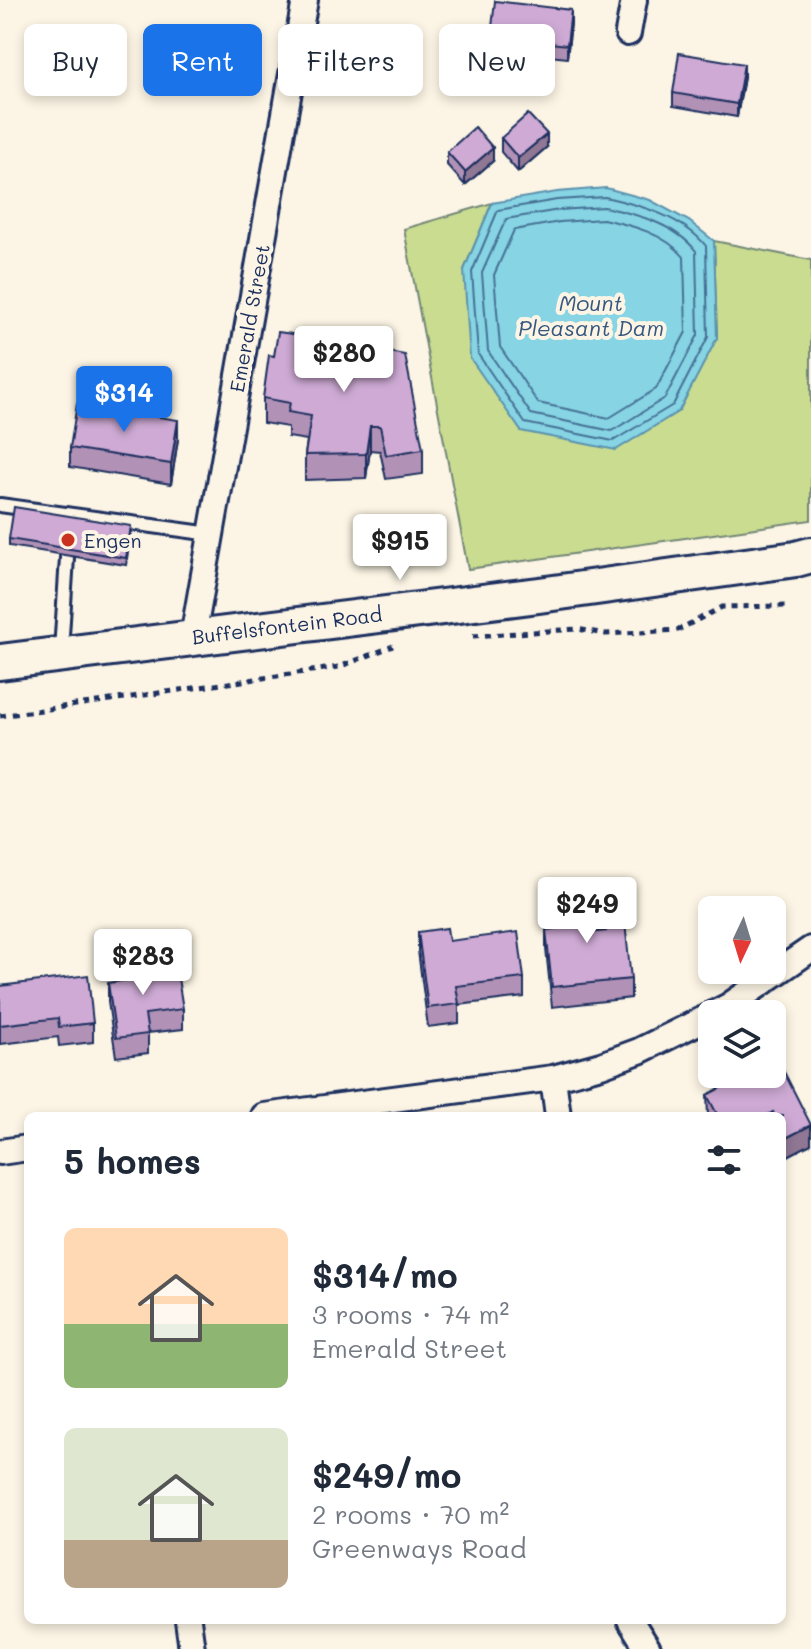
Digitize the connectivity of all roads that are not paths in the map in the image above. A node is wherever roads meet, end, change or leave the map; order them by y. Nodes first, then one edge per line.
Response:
1 (305, 0) edge
2 (634, 0) edge
3 (628, 33) dead end
4 (0, 505) edge
5 (69, 514) junction
6 (211, 534) junction
7 (811, 555) edge
8 (193, 637) junction
9 (61, 654) junction
10 (0, 662) edge
11 (811, 949) edge
12 (737, 1000) edge
13 (698, 1022) edge
14 (553, 1078) junction
15 (294, 1112) edge
16 (557, 1112) edge
17 (24, 1149) edge
18 (0, 1152) edge
19 (189, 1624) edge
20 (632, 1624) edge
21 (192, 1649) edge
22 (648, 1649) edge

1 - 6 street, Emerald Street
2 - 3 street
4 - 5 lane
5 - 6 lane
5 - 9 lane
6 - 8 street, Emerald Street
7 - 8 main road, Buffelsfontein Road
8 - 9 main road, Buffelsfontein Road
9 - 10 main road, Buffelsfontein Road
11 - 12 street
13 - 14 street
14 - 15 street
14 - 16 street
17 - 18 street
19 - 21 street
20 - 22 street

